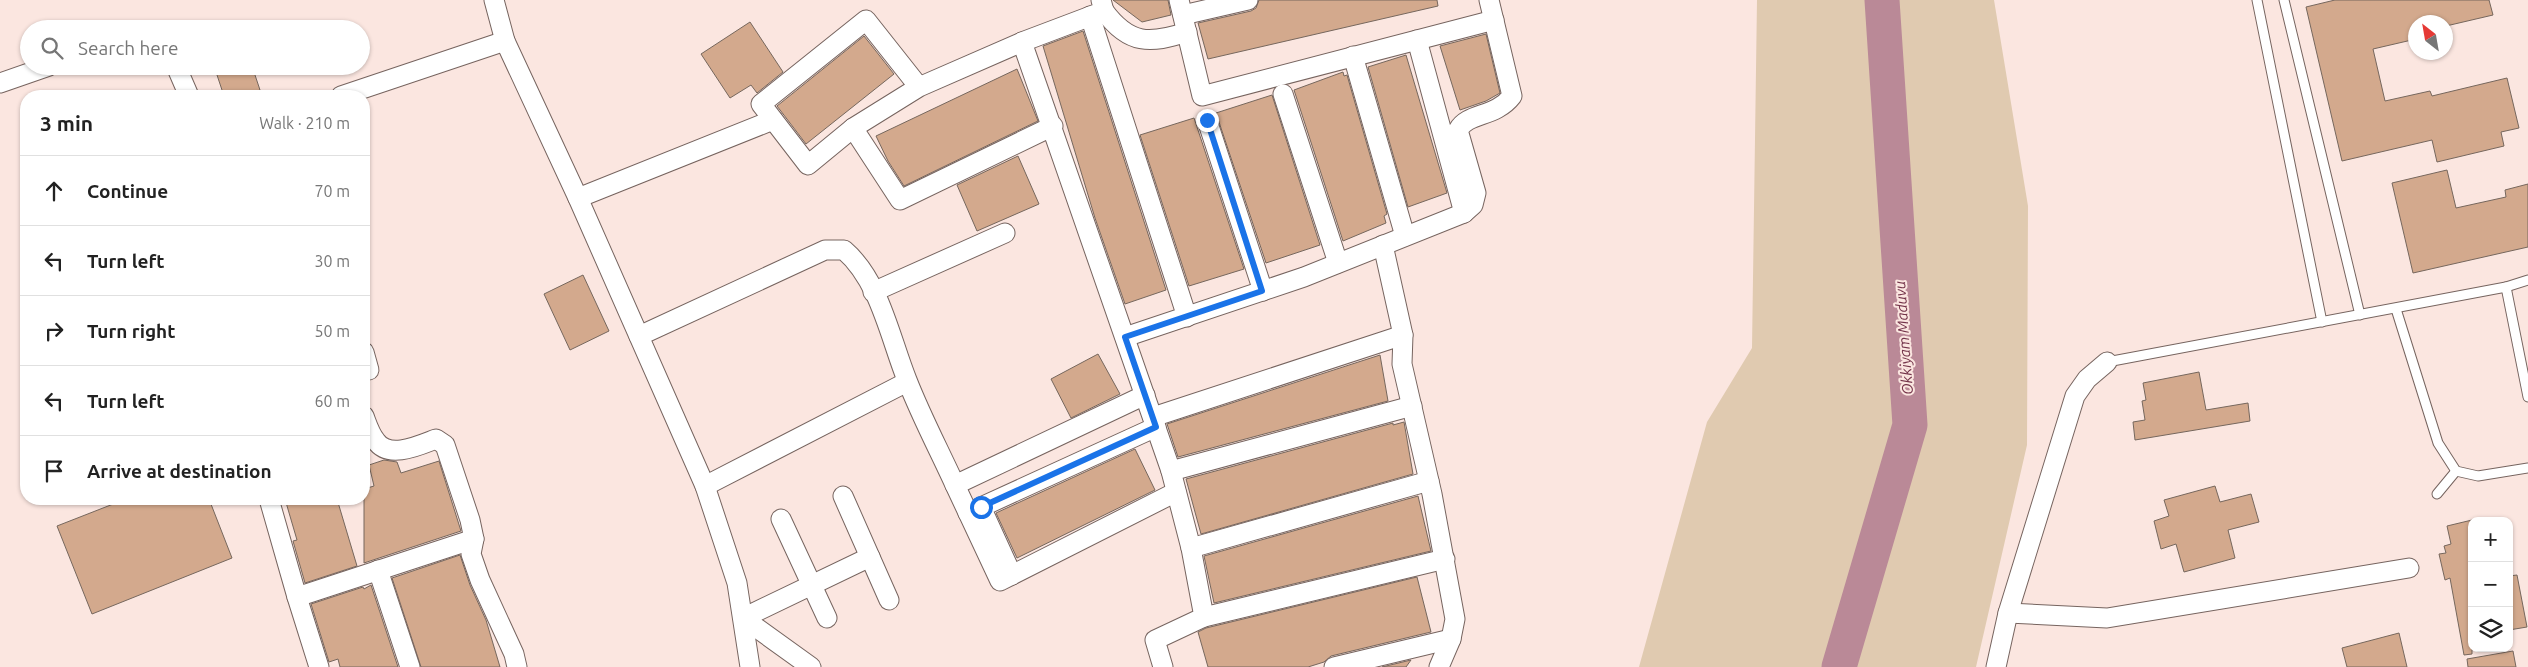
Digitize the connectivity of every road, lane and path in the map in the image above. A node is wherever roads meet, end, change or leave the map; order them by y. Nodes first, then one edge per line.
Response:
1 (494, 0) edge
2 (1248, 0) edge
3 (1489, 0) edge
4 (2257, 0) edge
5 (2284, 0) edge
6 (1098, 9) edge
7 (1183, 16) edge
8 (1494, 20) junction
9 (1417, 40) junction
10 (505, 41) junction
11 (1022, 42) junction
12 (1354, 56) junction
13 (23, 75) edge
14 (180, 75) edge
15 (0, 83) edge
16 (919, 87) junction
17 (186, 90) edge
18 (358, 90) edge
19 (1283, 94) dead end
20 (773, 120) junction
21 (1207, 120) dead end
22 (1053, 126) junction
23 (853, 128) junction
24 (578, 198) junction
25 (1464, 213) junction
26 (1005, 233) dead end
27 (1405, 236) junction
28 (1383, 245) junction
29 (1338, 263) junction
30 (2528, 280) edge
31 (2506, 287) junction
32 (1262, 291) junction
33 (874, 292) junction
34 (2396, 309) junction
35 (2360, 315) junction
36 (1187, 317) junction
37 (2322, 322) junction
38 (1403, 335) junction
39 (639, 336) junction
40 (1125, 337) junction
41 (2107, 362) joint
42 (907, 382) junction
43 (1145, 394) junction
44 (2528, 397) edge
45 (1412, 406) junction
46 (1154, 422) junction
47 (370, 430) edge
48 (2528, 468) edge
49 (1171, 471) junction
50 (2456, 472) junction
51 (1429, 480) junction
52 (955, 485) junction
53 (705, 486) junction
54 (1176, 492) junction
55 (2436, 494) dead end
56 (843, 496) dead end
57 (271, 505) edge
58 (975, 510) junction
59 (781, 520) dead end
60 (474, 539) junction
61 (1191, 548) junction
62 (870, 557) junction
63 (1445, 559) junction
64 (2409, 568) dead end
65 (378, 570) junction
66 (812, 585) junction
67 (297, 597) junction
68 (889, 600) dead end
69 (2008, 613) junction
70 (1204, 617) junction
71 (743, 618) junction
72 (827, 618) dead end
73 (1451, 639) junction
74 (319, 667) edge
75 (410, 667) edge
76 (517, 667) edge
77 (750, 667) edge
78 (810, 667) edge
79 (1163, 667) edge
80 (1334, 667) edge
81 (1438, 667) edge
82 (1996, 667) edge

1 - 10 street
2 - 7 street
3 - 8 street
4 - 37 lane
5 - 35 lane
6 - 7 street
6 - 11 street
6 - 36 street
7 - 12 street
8 - 9 street
8 - 25 street
9 - 12 street
9 - 25 street
10 - 18 street
10 - 24 street
11 - 16 street
11 - 22 street
12 - 27 street
13 - 15 street
14 - 17 street
16 - 20 street
16 - 23 street
19 - 29 street
20 - 23 street
20 - 24 street
21 - 32 street
22 - 23 street
22 - 40 street
24 - 39 street
25 - 27 street
26 - 33 street
27 - 28 street
28 - 29 street
28 - 38 street
29 - 32 street
30 - 31 lane
31 - 34 lane
31 - 44 lane
32 - 36 street
33 - 39 street
33 - 42 street
34 - 35 lane
34 - 50 lane
35 - 37 lane
36 - 40 street
37 - 41 lane
38 - 45 street
38 - 46 street
39 - 53 street
40 - 43 street
41 - 69 street
42 - 52 street
42 - 53 street
43 - 46 street
43 - 52 street
45 - 49 street
45 - 51 street
46 - 49 street
46 - 58 street
47 - 60 street
48 - 50 lane
49 - 54 street
50 - 55 lane
51 - 61 street
51 - 63 street
52 - 58 street
53 - 71 street
54 - 58 street
54 - 61 street
56 - 62 street
57 - 67 street
59 - 66 street
60 - 65 street
60 - 76 street
61 - 70 street
62 - 66 street
62 - 68 street
63 - 70 street
63 - 73 street
64 - 69 street
65 - 67 street
65 - 75 street
66 - 71 street
66 - 72 street
67 - 74 street
69 - 82 street
70 - 79 street
71 - 77 street
71 - 78 street
73 - 80 street
73 - 81 street

